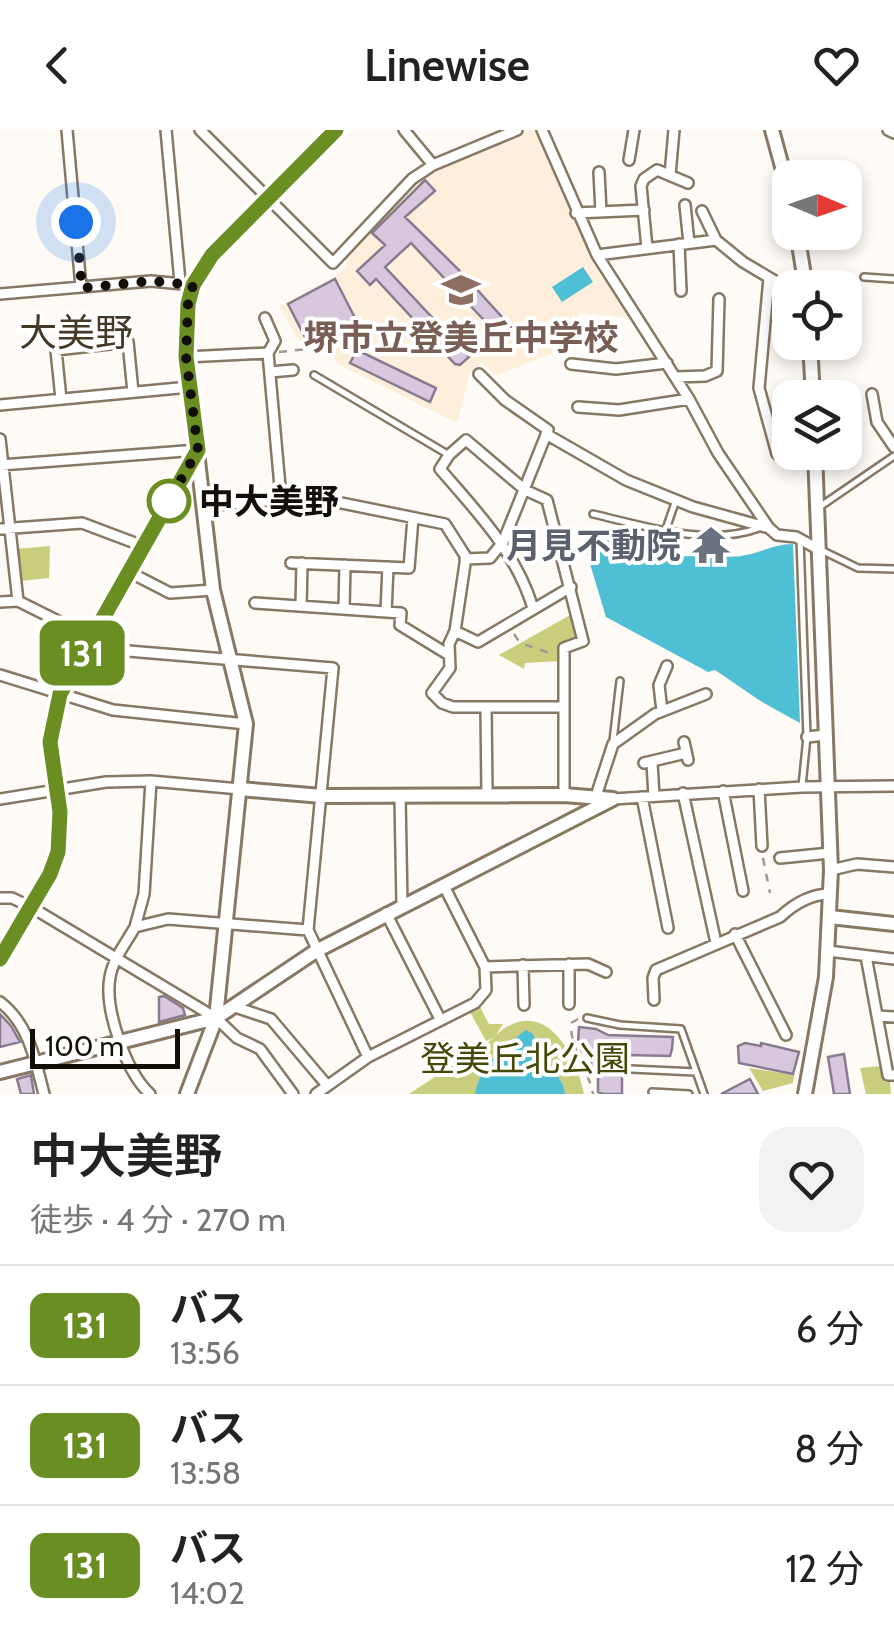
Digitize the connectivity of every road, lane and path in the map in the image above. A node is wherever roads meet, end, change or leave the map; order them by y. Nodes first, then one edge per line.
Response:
1 (68, 130) edge
2 (166, 130) edge
3 (200, 130) edge
4 (336, 130) edge
5 (404, 130) edge
6 (517, 130) edge
7 (634, 130) edge
8 (674, 130) edge
9 (772, 130) edge
10 (545, 131) edge
11 (630, 160) dead end
12 (780, 160) edge
13 (433, 165) junction
14 (599, 172) dead end
15 (670, 175) junction
16 (688, 183) dead end
17 (266, 199) junction
18 (684, 205) dead end
19 (644, 210) junction
20 (702, 211) dead end
21 (601, 212) junction
22 (576, 214) junction
23 (716, 240) junction
24 (684, 244) junction
25 (647, 248) junction
26 (597, 254) junction
27 (864, 277) dead end
28 (769, 278) junction
29 (894, 279) edge
30 (772, 280) edge
31 (187, 284) junction
32 (82, 288) junction
33 (682, 291) dead end
34 (0, 294) edge
35 (719, 299) dead end
36 (265, 318) dead end
37 (318, 348) dead end
38 (268, 353) junction
39 (186, 357) junction
40 (667, 363) junction
41 (571, 364) dead end
42 (293, 370) dead end
43 (270, 372) junction
44 (478, 374) dead end
45 (314, 375) dead end
46 (676, 377) junction
47 (190, 387) junction
48 (133, 392) junction
49 (872, 394) dead end
50 (61, 398) junction
51 (690, 399) junction
52 (0, 405) edge
53 (578, 408) dead end
54 (772, 433) edge
55 (546, 434) junction
56 (0, 439) edge
57 (894, 447) edge
58 (198, 450) junction
59 (449, 454) junction
60 (894, 456) edge
61 (1, 465) edge
62 (815, 470) edge
63 (524, 490) junction
64 (280, 498) junction
65 (676, 500) junction
66 (205, 506) junction
67 (816, 509) junction
68 (593, 514) dead end
69 (413, 518) junction
70 (765, 527) junction
71 (5, 529) edge
72 (666, 530) junction
73 (800, 540) junction
74 (502, 542) junction
75 (143, 546) junction
76 (818, 549) junction
77 (466, 559) junction
78 (345, 565) junction
79 (388, 567) junction
80 (894, 569) edge
81 (129, 572) junction
82 (571, 587) junction
83 (213, 590) junction
84 (18, 600) junction
85 (0, 602) edge
86 (255, 603) dead end
87 (302, 606) junction
88 (533, 608) junction
89 (344, 609) junction
90 (386, 612) junction
91 (508, 624) junction
92 (455, 631) junction
93 (90, 638) junction
94 (564, 648) junction
95 (450, 655) junction
96 (229, 658) junction
97 (667, 666) dead end
98 (0, 674) edge
99 (620, 681) dead end
100 (60, 694) junction
101 (706, 694) dead end
102 (564, 707) junction
103 (486, 708) junction
104 (662, 711) junction
105 (246, 724) junction
106 (826, 736) junction
107 (807, 737) junction
108 (684, 742) dead end
109 (612, 744) junction
110 (150, 781) junction
111 (828, 786) junction
112 (894, 786) edge
113 (802, 787) junction
114 (58, 789) junction
115 (240, 789) junction
116 (759, 789) junction
117 (723, 791) junction
118 (683, 793) junction
119 (487, 795) junction
120 (564, 795) junction
121 (322, 796) junction
122 (596, 796) junction
123 (648, 796) junction
124 (400, 797) junction
125 (0, 799) edge
126 (613, 799) junction
127 (762, 846) joint
128 (830, 853) junction
129 (780, 858) dead end
130 (894, 867) edge
131 (831, 870) junction
132 (444, 886) junction
133 (743, 892) dead end
134 (770, 892) dead end
135 (830, 894) junction
136 (0, 898) edge
137 (402, 906) junction
138 (32, 907) junction
139 (386, 914) junction
140 (830, 917) junction
141 (663, 922) dead end
142 (226, 924) junction
143 (894, 924) edge
144 (135, 928) junction
145 (308, 930) junction
146 (736, 934) junction
147 (716, 943) junction
148 (316, 951) junction
149 (828, 951) junction
150 (866, 956) junction
151 (894, 958) edge
152 (0, 959) edge
153 (116, 959) junction
154 (569, 964) junction
155 (485, 966) junction
156 (523, 966) junction
157 (606, 972) dead end
158 (654, 1000) dead end
159 (0, 1002) edge
160 (569, 1004) dead end
161 (524, 1006) dead end
162 (236, 1007) junction
163 (877, 1016) junction
164 (894, 1016) edge
165 (216, 1018) junction
166 (440, 1018) junction
167 (587, 1018) joint
168 (786, 1035) dead end
169 (121, 1042) junction
170 (368, 1056) junction
171 (36, 1063) junction
172 (631, 1069) dead end
173 (0, 1072) edge
174 (696, 1072) junction
175 (894, 1075) edge
176 (326, 1084) junction
177 (652, 1092) edge
178 (44, 1094) edge
179 (150, 1094) edge
180 (187, 1094) edge
181 (293, 1094) edge
182 (316, 1094) edge
183 (593, 1094) edge
184 (689, 1094) edge
185 (704, 1094) edge
186 (805, 1094) edge

1 - 32 street
2 - 31 street
3 - 17 street
4 - 17 street
5 - 13 street
6 - 13 street
7 - 11 street
8 - 15 street
9 - 12 street
10 - 22 street
13 - 17 street
14 - 21 street
15 - 16 street
15 - 19 street
17 - 31 street
18 - 24 street
19 - 21 street
19 - 25 street
20 - 23 street
21 - 22 street
22 - 26 street
23 - 24 street
23 - 28 street
24 - 25 street
24 - 33 street
25 - 26 street
26 - 40 street
27 - 29 lane
28 - 30 street
28 - 54 street
31 - 32 street
31 - 39 street
32 - 34 street
35 - 46 street
36 - 38 street
37 - 38 path
38 - 39 street
38 - 43 street
39 - 47 street
40 - 41 street
40 - 46 street
42 - 43 street
43 - 64 street
44 - 55 street
45 - 59 lane
46 - 51 street
47 - 48 street
47 - 58 street
48 - 50 street
48 - 50 street
49 - 57 street
50 - 52 street
51 - 53 street
51 - 70 street
55 - 63 street
55 - 65 street
56 - 61 street
58 - 61 street
58 - 66 street
58 - 75 street
59 - 63 street
59 - 74 street
60 - 67 lane
61 - 71 street
62 - 67 street
63 - 74 street
63 - 82 street
64 - 66 street
64 - 69 street
65 - 70 street
65 - 72 lane
66 - 83 street
67 - 76 street
68 - 72 lane
69 - 77 street
69 - 79 street
70 - 72 lane
70 - 73 street
71 - 75 street
71 - 84 street
73 - 76 street
73 - 107 lane
74 - 77 street
74 - 88 street
75 - 81 street
76 - 80 lane
76 - 106 street
77 - 92 street
78 - 79 street
78 - 87 street
78 - 89 street
79 - 90 street
81 - 83 street
81 - 93 street
82 - 88 street
82 - 94 street
83 - 96 street
84 - 85 street
84 - 93 street
86 - 87 street
87 - 89 street
88 - 91 street
89 - 90 street
90 - 95 street
91 - 92 street
91 - 94 path
92 - 95 street
93 - 96 street
93 - 100 street
94 - 102 street
95 - 103 street
96 - 105 street
96 - 121 street
97 - 104 street
98 - 100 street
99 - 109 lane
100 - 105 street
100 - 114 street
101 - 104 street
102 - 103 street
102 - 120 street
103 - 119 street
104 - 109 street
105 - 115 street
106 - 107 street
106 - 111 street
107 - 113 lane
108 - 123 street
109 - 122 street
110 - 114 street
110 - 115 street
110 - 144 street
111 - 112 street
111 - 113 street
111 - 128 street
113 - 116 street
114 - 125 street
114 - 138 street
115 - 121 street
115 - 142 street
116 - 117 street
116 - 127 street
117 - 118 street
117 - 133 street
118 - 123 street
118 - 147 street
119 - 120 street
119 - 124 street
120 - 122 street
121 - 124 street
121 - 145 street
122 - 126 street
123 - 126 street
123 - 141 street
124 - 137 street
126 - 132 street
127 - 134 path
128 - 129 street
128 - 131 street
130 - 131 street
131 - 135 street
132 - 137 street
132 - 155 street
135 - 140 street
135 - 146 street
136 - 138 street
137 - 139 street
138 - 152 street
138 - 153 street
139 - 148 street
139 - 166 street
140 - 143 street
140 - 149 street
142 - 144 street
142 - 145 street
142 - 165 street
144 - 153 street
145 - 148 street
146 - 147 street
146 - 168 street
147 - 158 street
148 - 162 street
148 - 170 street
149 - 150 street
149 - 186 street
150 - 151 street
150 - 163 street
153 - 165 street
153 - 169 street
154 - 156 street
154 - 157 street
154 - 160 street
155 - 156 street
155 - 166 street
156 - 161 street
159 - 171 street
162 - 165 street
162 - 176 street
163 - 164 street
163 - 175 street
165 - 169 street
165 - 180 street
165 - 181 street
166 - 170 street
167 - 174 lane
167 - 183 path
169 - 171 street
169 - 179 street
170 - 176 street
171 - 173 street
171 - 178 street
172 - 174 lane
174 - 185 lane
176 - 182 street
177 - 184 lane

